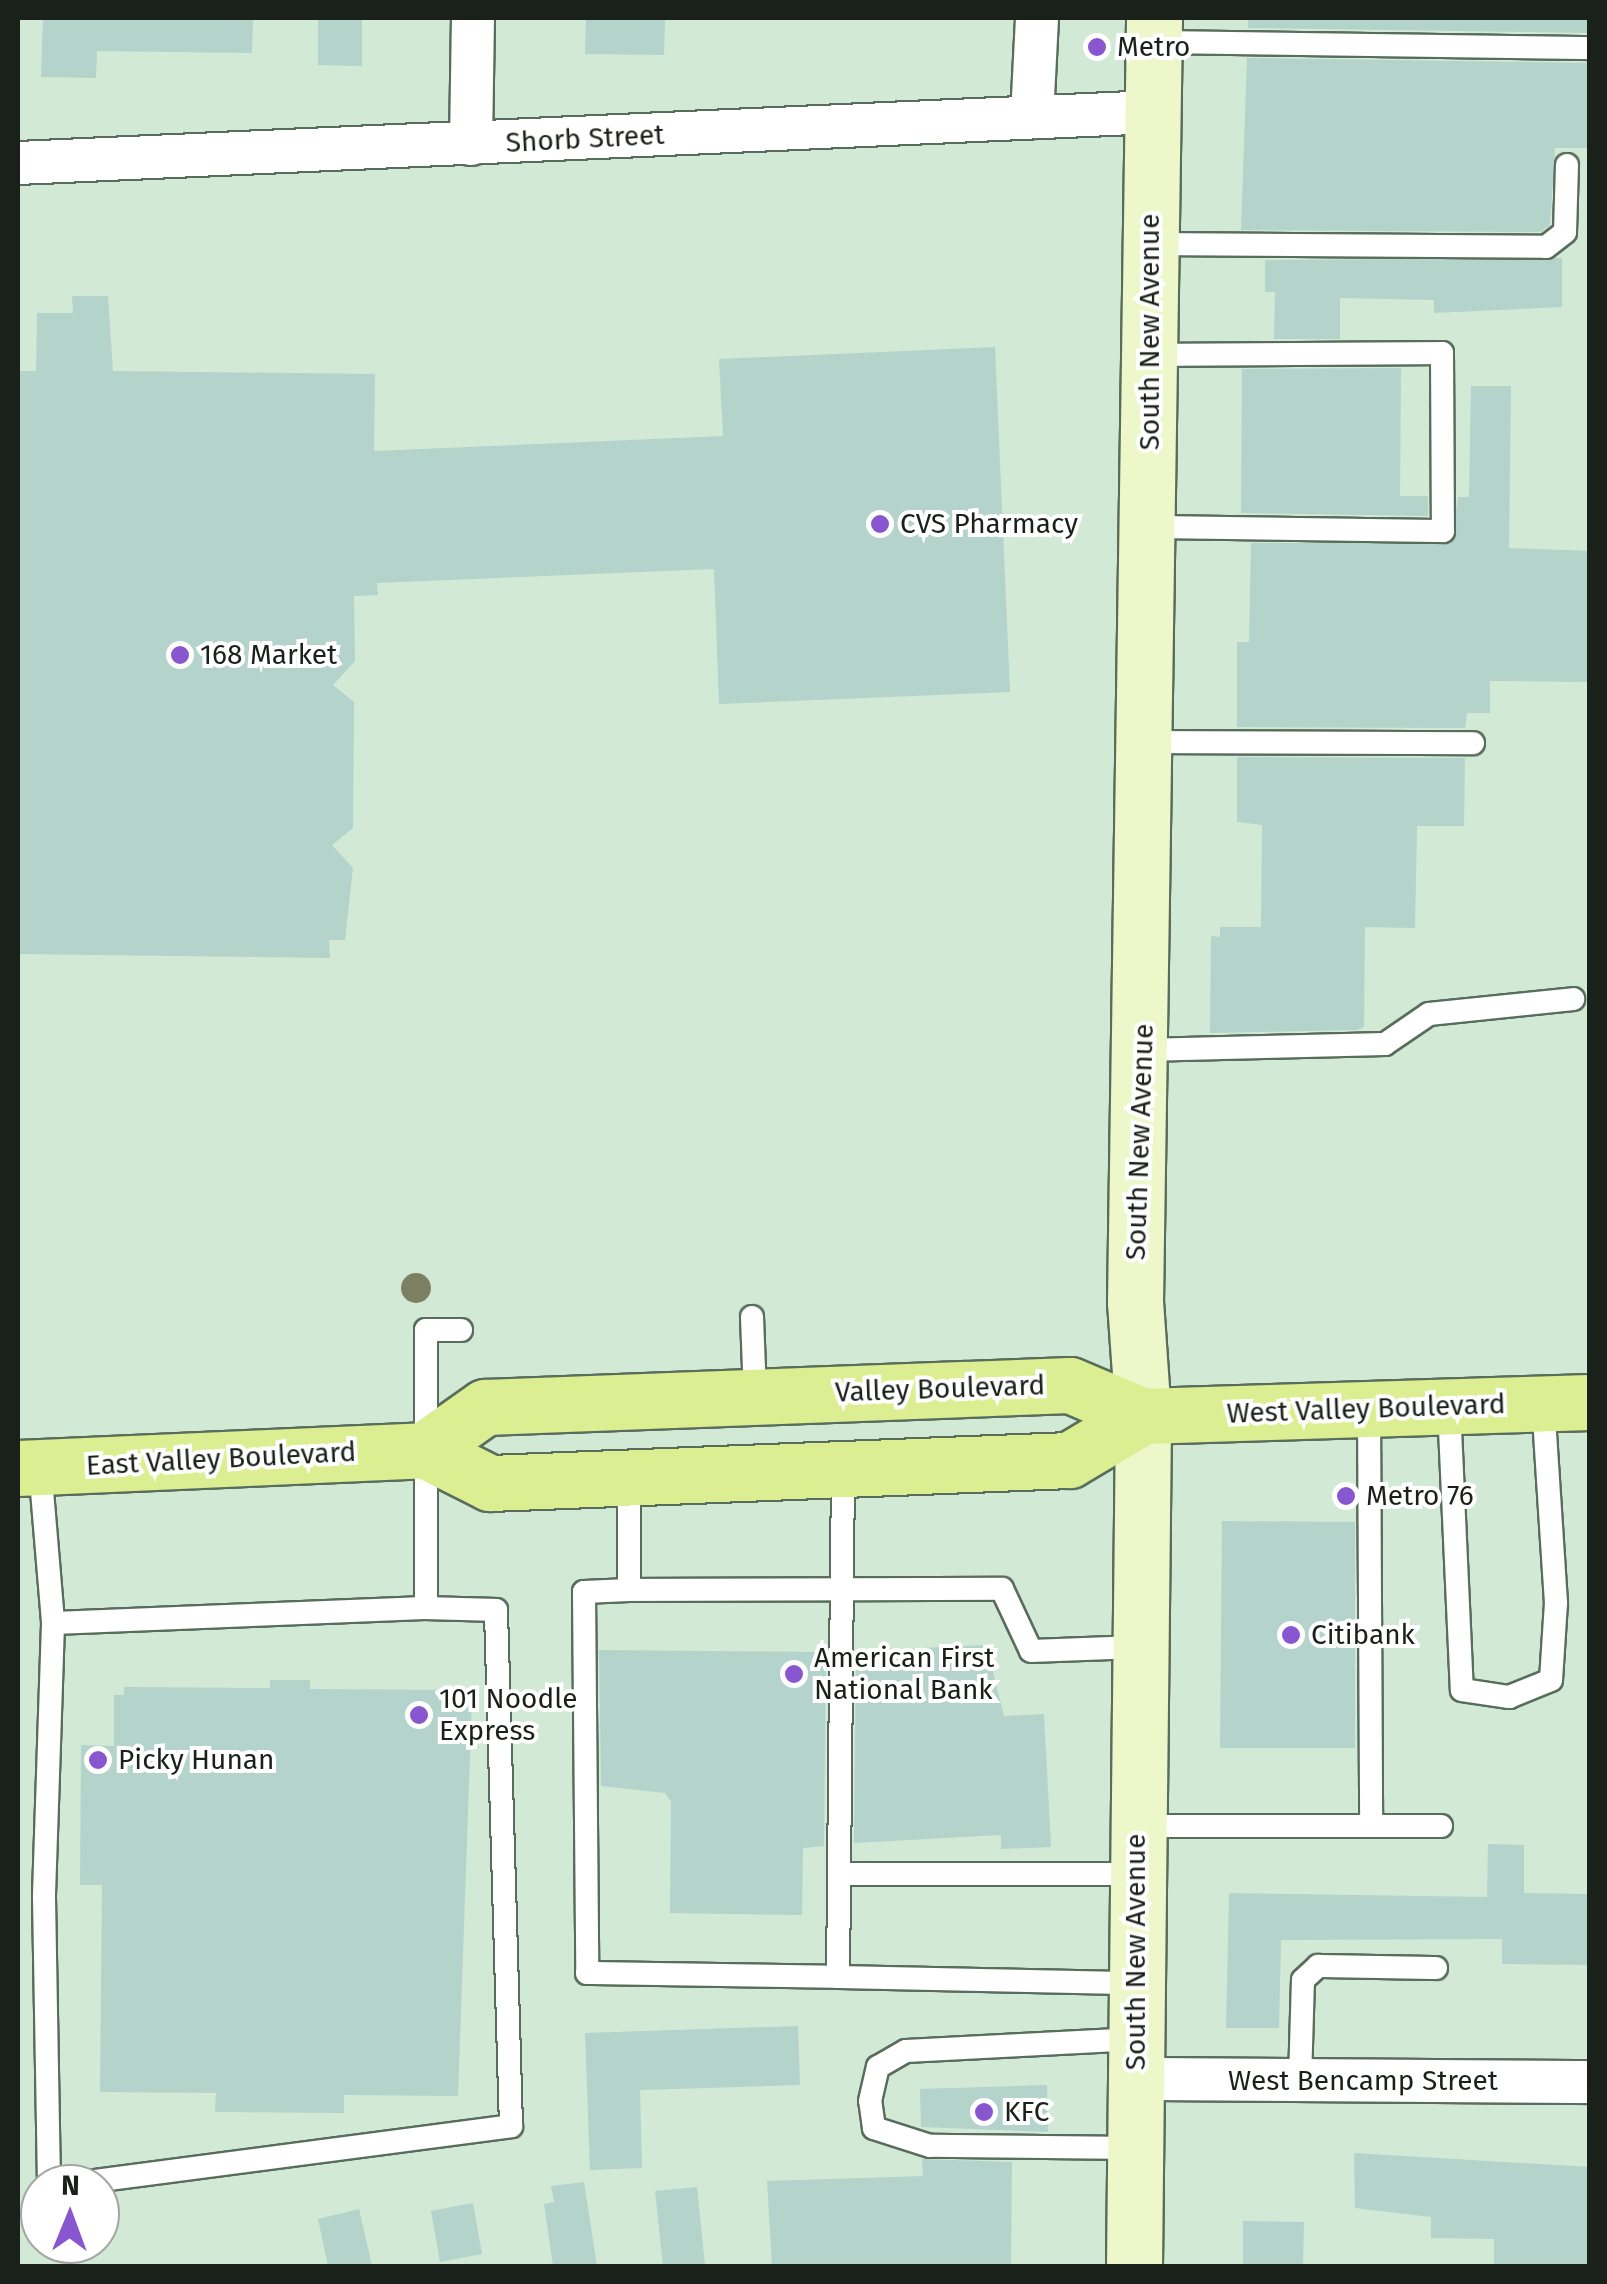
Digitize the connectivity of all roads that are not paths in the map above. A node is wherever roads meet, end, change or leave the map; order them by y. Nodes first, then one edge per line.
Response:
1 (473, 18) edge
2 (1037, 18) edge
3 (1154, 30) edge
4 (1588, 48) edge
5 (1153, 112) junction
6 (1032, 116) junction
7 (471, 144) junction
8 (18, 163) edge
9 (1567, 165) dead end
10 (1149, 244) junction
11 (1150, 354) junction
12 (1151, 527) junction
13 (1147, 742) junction
14 (1473, 743) dead end
15 (1573, 998) dead end
16 (1143, 1050) junction
17 (752, 1317) dead end
18 (461, 1330) dead end
19 (754, 1396) junction
20 (1566, 1403) edge
21 (1449, 1407) junction
22 (1369, 1409) junction
23 (1144, 1416) junction
24 (424, 1450) junction
25 (29, 1468) edge
26 (843, 1469) junction
27 (629, 1477) junction
28 (842, 1588) junction
29 (630, 1590) junction
30 (426, 1608) junction
31 (54, 1623) junction
32 (1138, 1646) junction
33 (1371, 1824) junction
34 (1441, 1826) dead end
35 (1136, 1850) junction
36 (839, 1874) junction
37 (1436, 1968) dead end
38 (838, 1977) junction
39 (1136, 1983) junction
40 (1136, 2059) junction
41 (1300, 2080) junction
42 (1590, 2082) edge
43 (1136, 2148) junction
44 (49, 2164) edge
45 (120, 2178) edge
46 (1134, 2266) edge

1 - 7 street
2 - 6 street
3 - 4 lane
3 - 5 main road, South New Avenue
5 - 6 street, Shorb Street
5 - 10 main road, South New Avenue
6 - 7 street, Shorb Street
7 - 8 street, Shorb Street
9 - 10 lane
10 - 11 main road, South New Avenue
11 - 12 main road, South New Avenue
11 - 12 lane
12 - 13 main road, South New Avenue
13 - 14 lane
13 - 16 main road, South New Avenue
15 - 16 lane
16 - 23 main road, South New Avenue
17 - 19 lane
18 - 24 lane
19 - 23 main road, Valley Boulevard
19 - 24 main road, Valley Boulevard
20 - 21 main road, West Valley Boulevard
20 - 21 lane
21 - 22 main road, West Valley Boulevard
22 - 23 main road, West Valley Boulevard
22 - 33 lane
23 - 26 main road
23 - 32 main road, South New Avenue
24 - 25 main road, East Valley Boulevard
24 - 27 main road
24 - 30 lane
25 - 31 lane
26 - 27 main road
26 - 28 lane
27 - 29 lane
28 - 29 lane
28 - 32 lane
28 - 36 lane
29 - 38 lane
30 - 31 lane
30 - 45 lane
31 - 44 lane
32 - 35 main road, South New Avenue
33 - 34 lane
33 - 35 lane
35 - 36 lane
35 - 39 main road, South New Avenue
36 - 38 lane
37 - 41 lane
38 - 39 lane
39 - 40 main road, South New Avenue
40 - 41 street, West Bencamp Street
40 - 43 main road, South New Avenue
40 - 43 lane
41 - 42 street, West Bencamp Street
43 - 46 main road, South New Avenue

